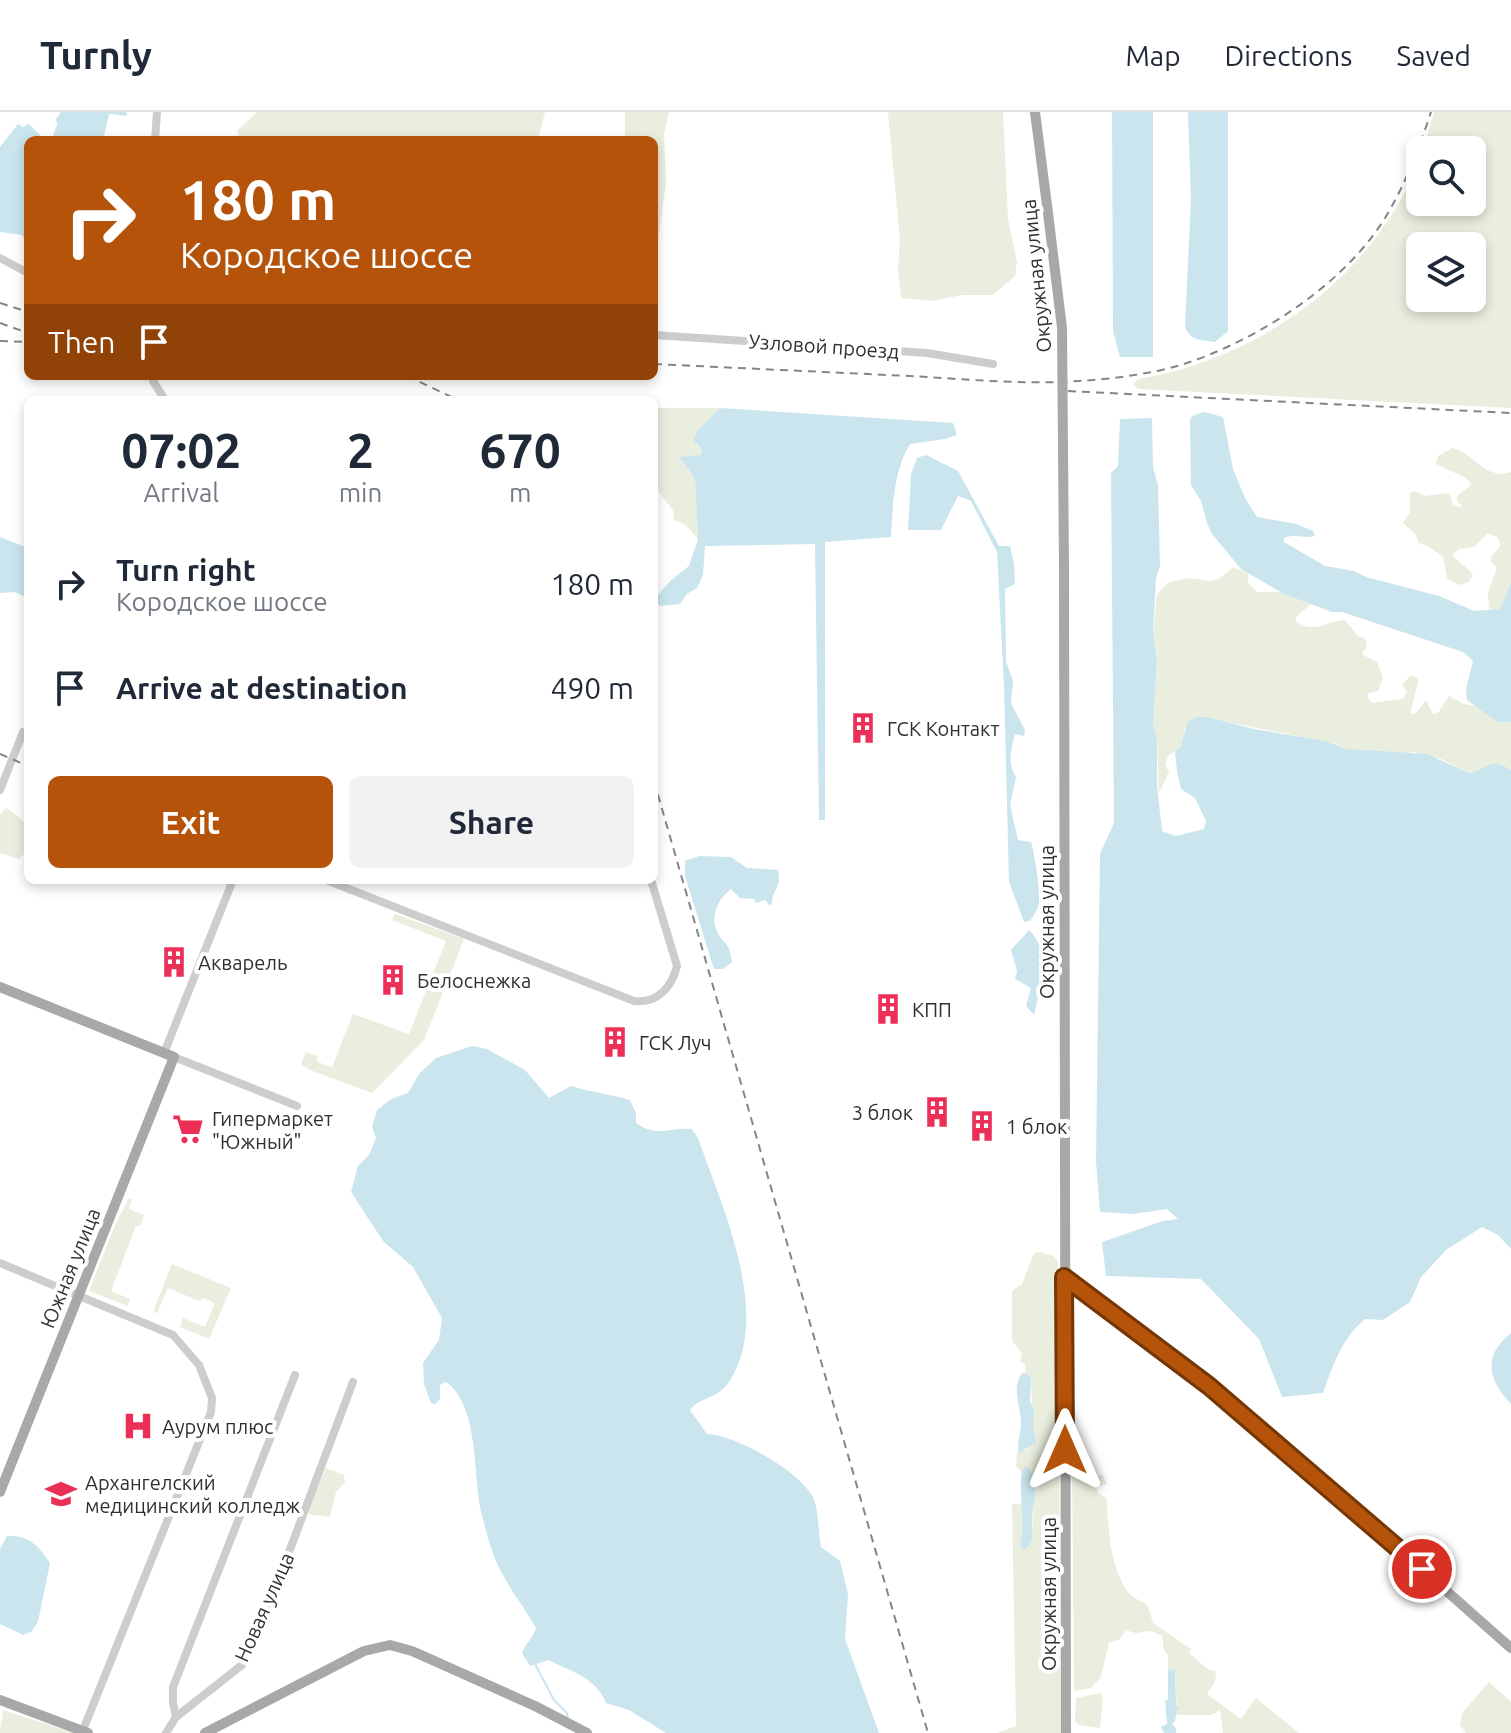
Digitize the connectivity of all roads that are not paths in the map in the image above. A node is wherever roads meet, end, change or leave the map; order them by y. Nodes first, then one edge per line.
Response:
1 (157, 112) edge
2 (1035, 112) edge
3 (155, 136) edge
4 (0, 258) edge
5 (24, 271) edge
6 (658, 335) edge
7 (993, 364) dead end
8 (153, 381) dead end
9 (162, 396) edge
10 (23, 732) dead end
11 (0, 790) edge
12 (232, 884) edge
13 (336, 884) edge
14 (652, 884) edge
15 (0, 987) edge
16 (169, 1055) junction
17 (297, 1106) dead end
18 (0, 1263) edge
19 (1064, 1277) junction
20 (79, 1294) junction
21 (295, 1375) dead end
22 (353, 1382) dead end
23 (0, 1492) edge
24 (1511, 1648) edge
25 (1, 1703) edge
26 (176, 1717) junction
27 (85, 1731) edge
28 (166, 1733) edge
29 (205, 1733) edge
30 (587, 1733) edge
31 (1066, 1733) edge

1 - 3 street
2 - 19 main road, Окружная улица, bridge
4 - 5 street
6 - 7 street, Узловой проезд
8 - 9 street
10 - 11 street
12 - 16 street
13 - 14 street
15 - 16 main road
16 - 17 street
16 - 20 main road, Южная улица
18 - 20 street
19 - 24 main road
19 - 31 main road, Окружная улица
20 - 23 main road, Южная улица
20 - 27 street
21 - 26 street
22 - 26 street, Новая улица
25 - 27 main road
26 - 28 street
29 - 30 main road

